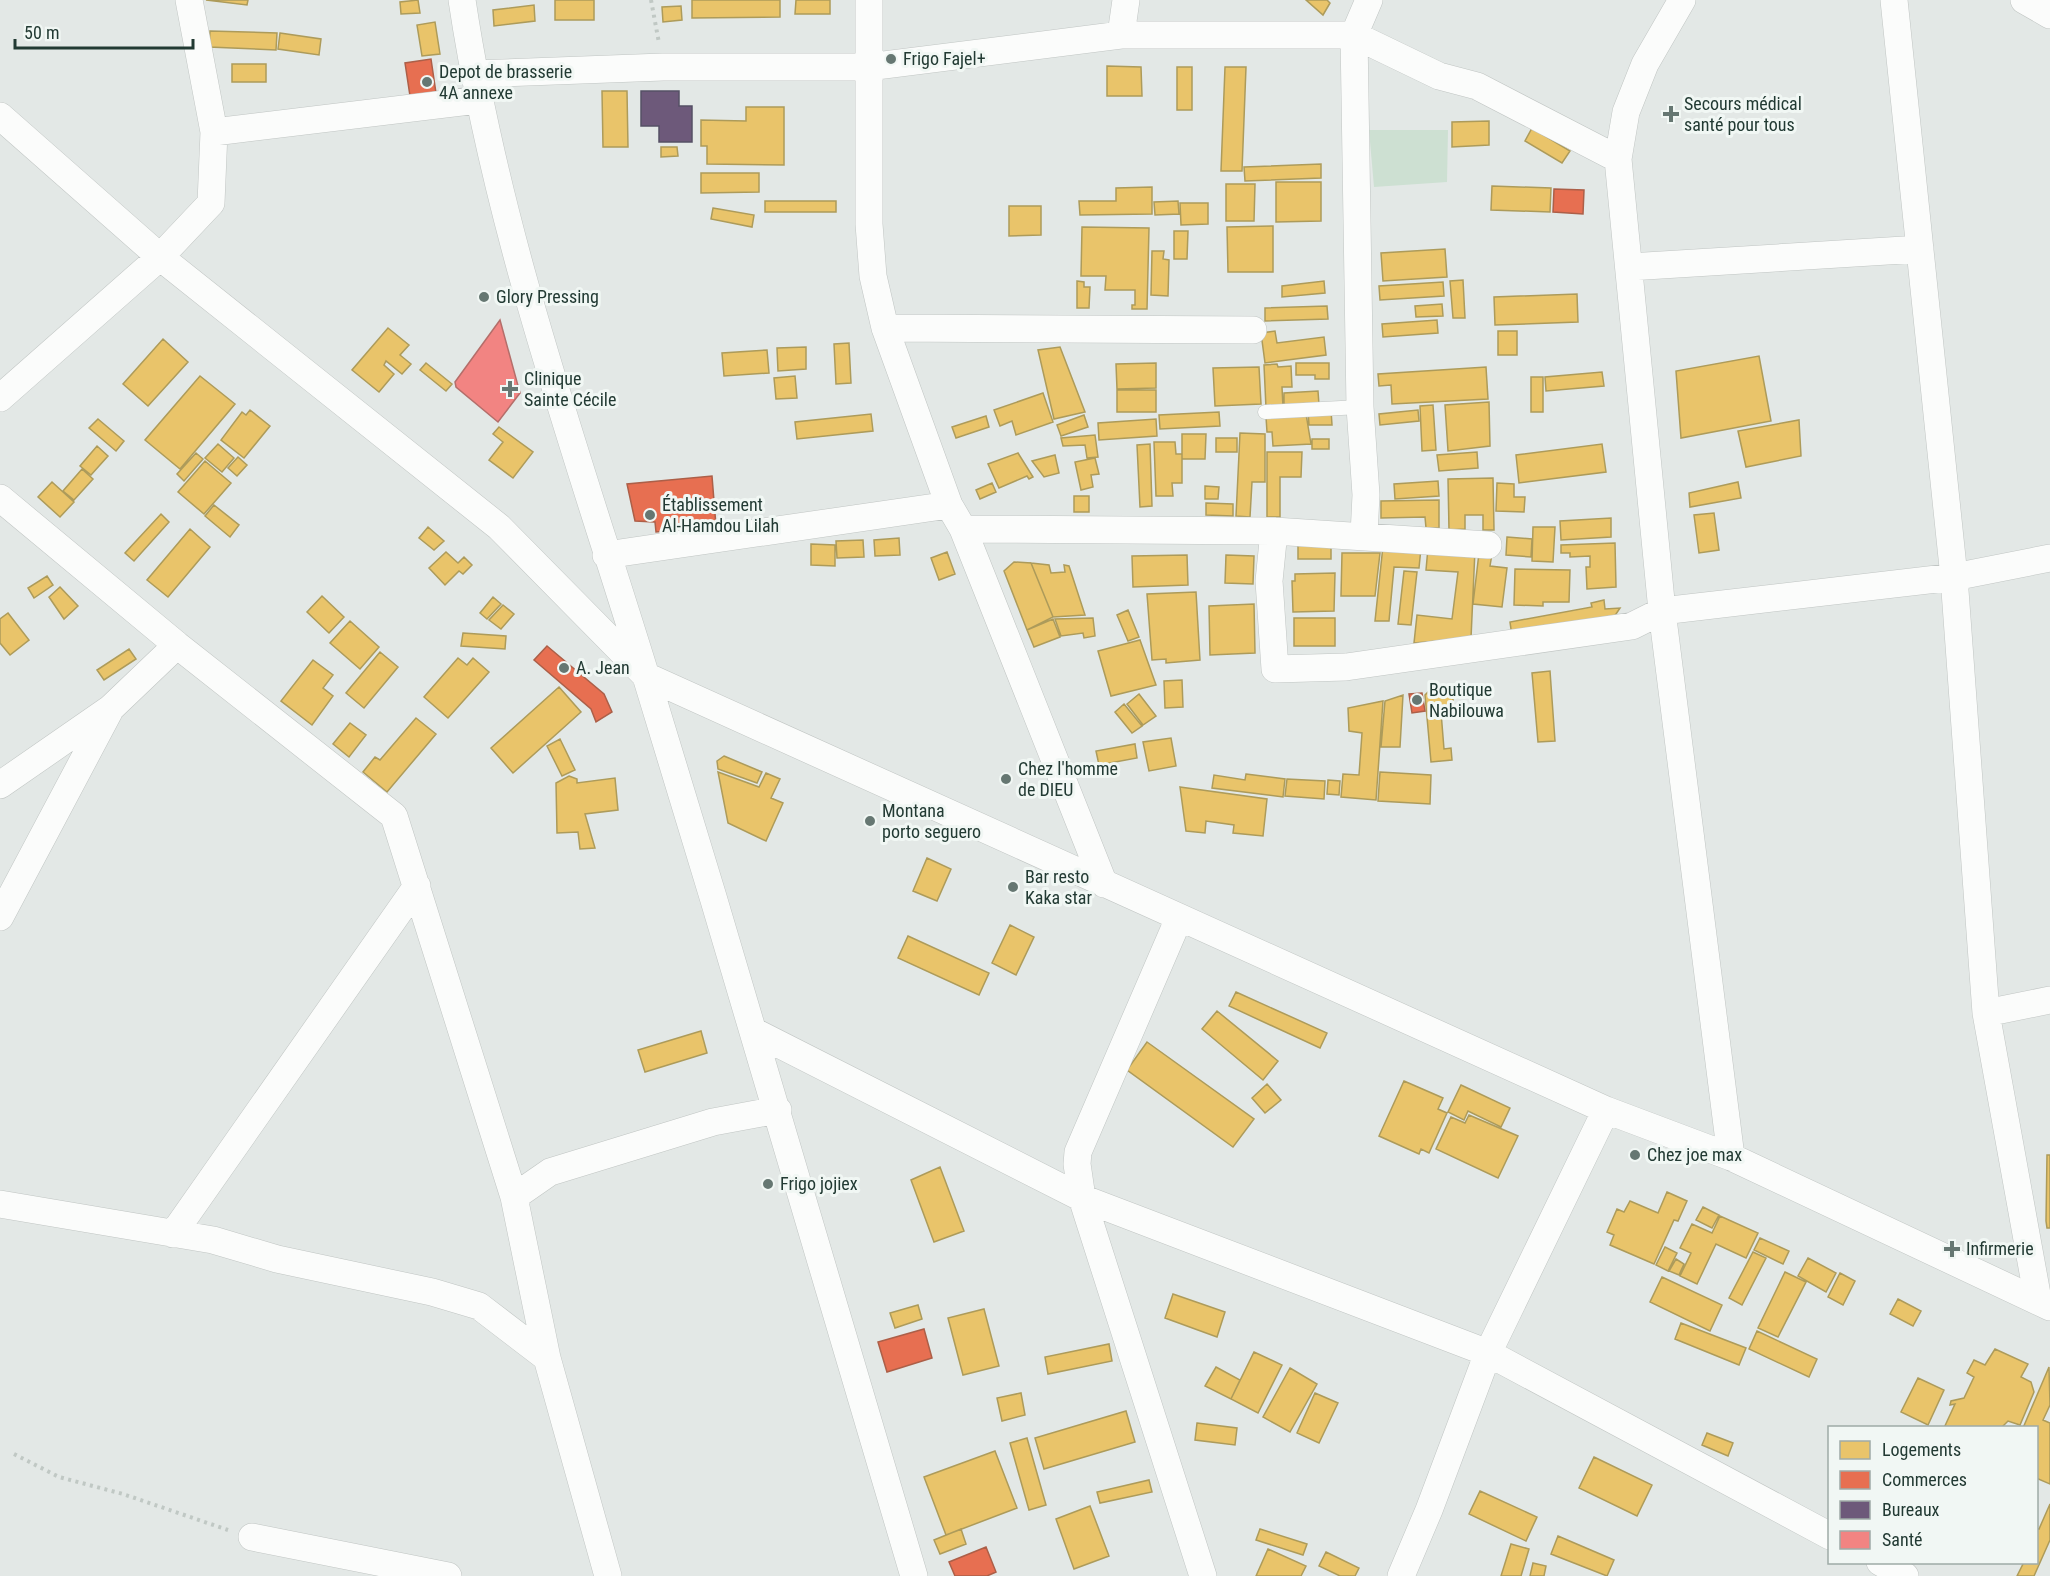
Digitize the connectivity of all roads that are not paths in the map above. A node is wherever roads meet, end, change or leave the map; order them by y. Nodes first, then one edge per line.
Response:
1 (189, 0) edge
2 (462, 0) edge
3 (869, 0) edge
4 (1126, 0) edge
5 (1369, 0) edge
6 (1682, 0) edge
7 (1894, 0) edge
8 (2024, 0) edge
9 (2050, 15) edge
10 (1121, 35) junction
11 (1354, 35) junction
12 (868, 67) junction
13 (473, 74) junction
14 (478, 100) junction
15 (0, 116) edge
16 (214, 132) junction
17 (1618, 159) junction
18 (1920, 249) junction
19 (160, 257) junction
20 (1629, 267) junction
21 (885, 328) junction
22 (1254, 330) dead end
23 (0, 398) edge
24 (1360, 407) junction
25 (1265, 412) dead end
26 (0, 498) edge
27 (949, 505) junction
28 (963, 530) junction
29 (1274, 531) junction
30 (1364, 535) junction
31 (1488, 545) dead end
32 (606, 555) junction
33 (2050, 558) edge
34 (1954, 577) junction
35 (1662, 611) junction
36 (177, 645) junction
37 (646, 676) junction
38 (111, 708) junction
39 (0, 785) edge
40 (1104, 884) junction
41 (417, 886) junction
42 (0, 917) edge
43 (1179, 918) junction
44 (2050, 1000) edge
45 (1986, 1013) junction
46 (755, 1032) junction
47 (778, 1110) junction
48 (1606, 1110) junction
49 (1731, 1157) junction
50 (514, 1197) junction
51 (1082, 1198) junction
52 (0, 1204) edge
53 (173, 1234) junction
54 (2044, 1304) edge
55 (1488, 1353) junction
56 (547, 1358) junction
57 (1828, 1535) edge
58 (252, 1537) road end
59 (1882, 1564) edge
60 (448, 1576) edge
61 (608, 1576) edge
62 (914, 1576) edge
63 (1203, 1576) edge
64 (1401, 1576) edge
65 (1905, 1576) edge

1 - 16 street
2 - 13 street
3 - 12 street
4 - 10 street
5 - 11 street
6 - 17 street
7 - 18 street
8 - 9 street
10 - 11 street
10 - 12 street
11 - 17 street
11 - 24 street
12 - 13 street
12 - 21 street
13 - 14 street
14 - 16 street
14 - 32 street
15 - 19 street
16 - 19 street
17 - 20 street
18 - 20 street
18 - 34 street
19 - 23 street
19 - 37 street
20 - 35 street
21 - 22 street
21 - 27 street
24 - 25 lane
24 - 30 street
26 - 36 street
27 - 28 street
27 - 32 street
28 - 29 street
28 - 40 street
29 - 30 street
29 - 35 street
30 - 31 street
32 - 37 street
33 - 34 street
34 - 35 street
34 - 45 street
35 - 49 street
36 - 38 street
36 - 41 street
37 - 40 street
37 - 46 street
38 - 39 street
38 - 42 street
40 - 43 street
41 - 50 street
41 - 53 street
43 - 48 street
43 - 51 street
44 - 45 street
45 - 54 street
46 - 47 street
46 - 51 street
47 - 50 street
47 - 62 street
48 - 49 street
48 - 55 street
49 - 54 street
50 - 56 street
51 - 55 street
51 - 63 street
52 - 53 street
53 - 56 street
55 - 57 street
55 - 64 street
56 - 61 street
58 - 60 street
59 - 65 street

